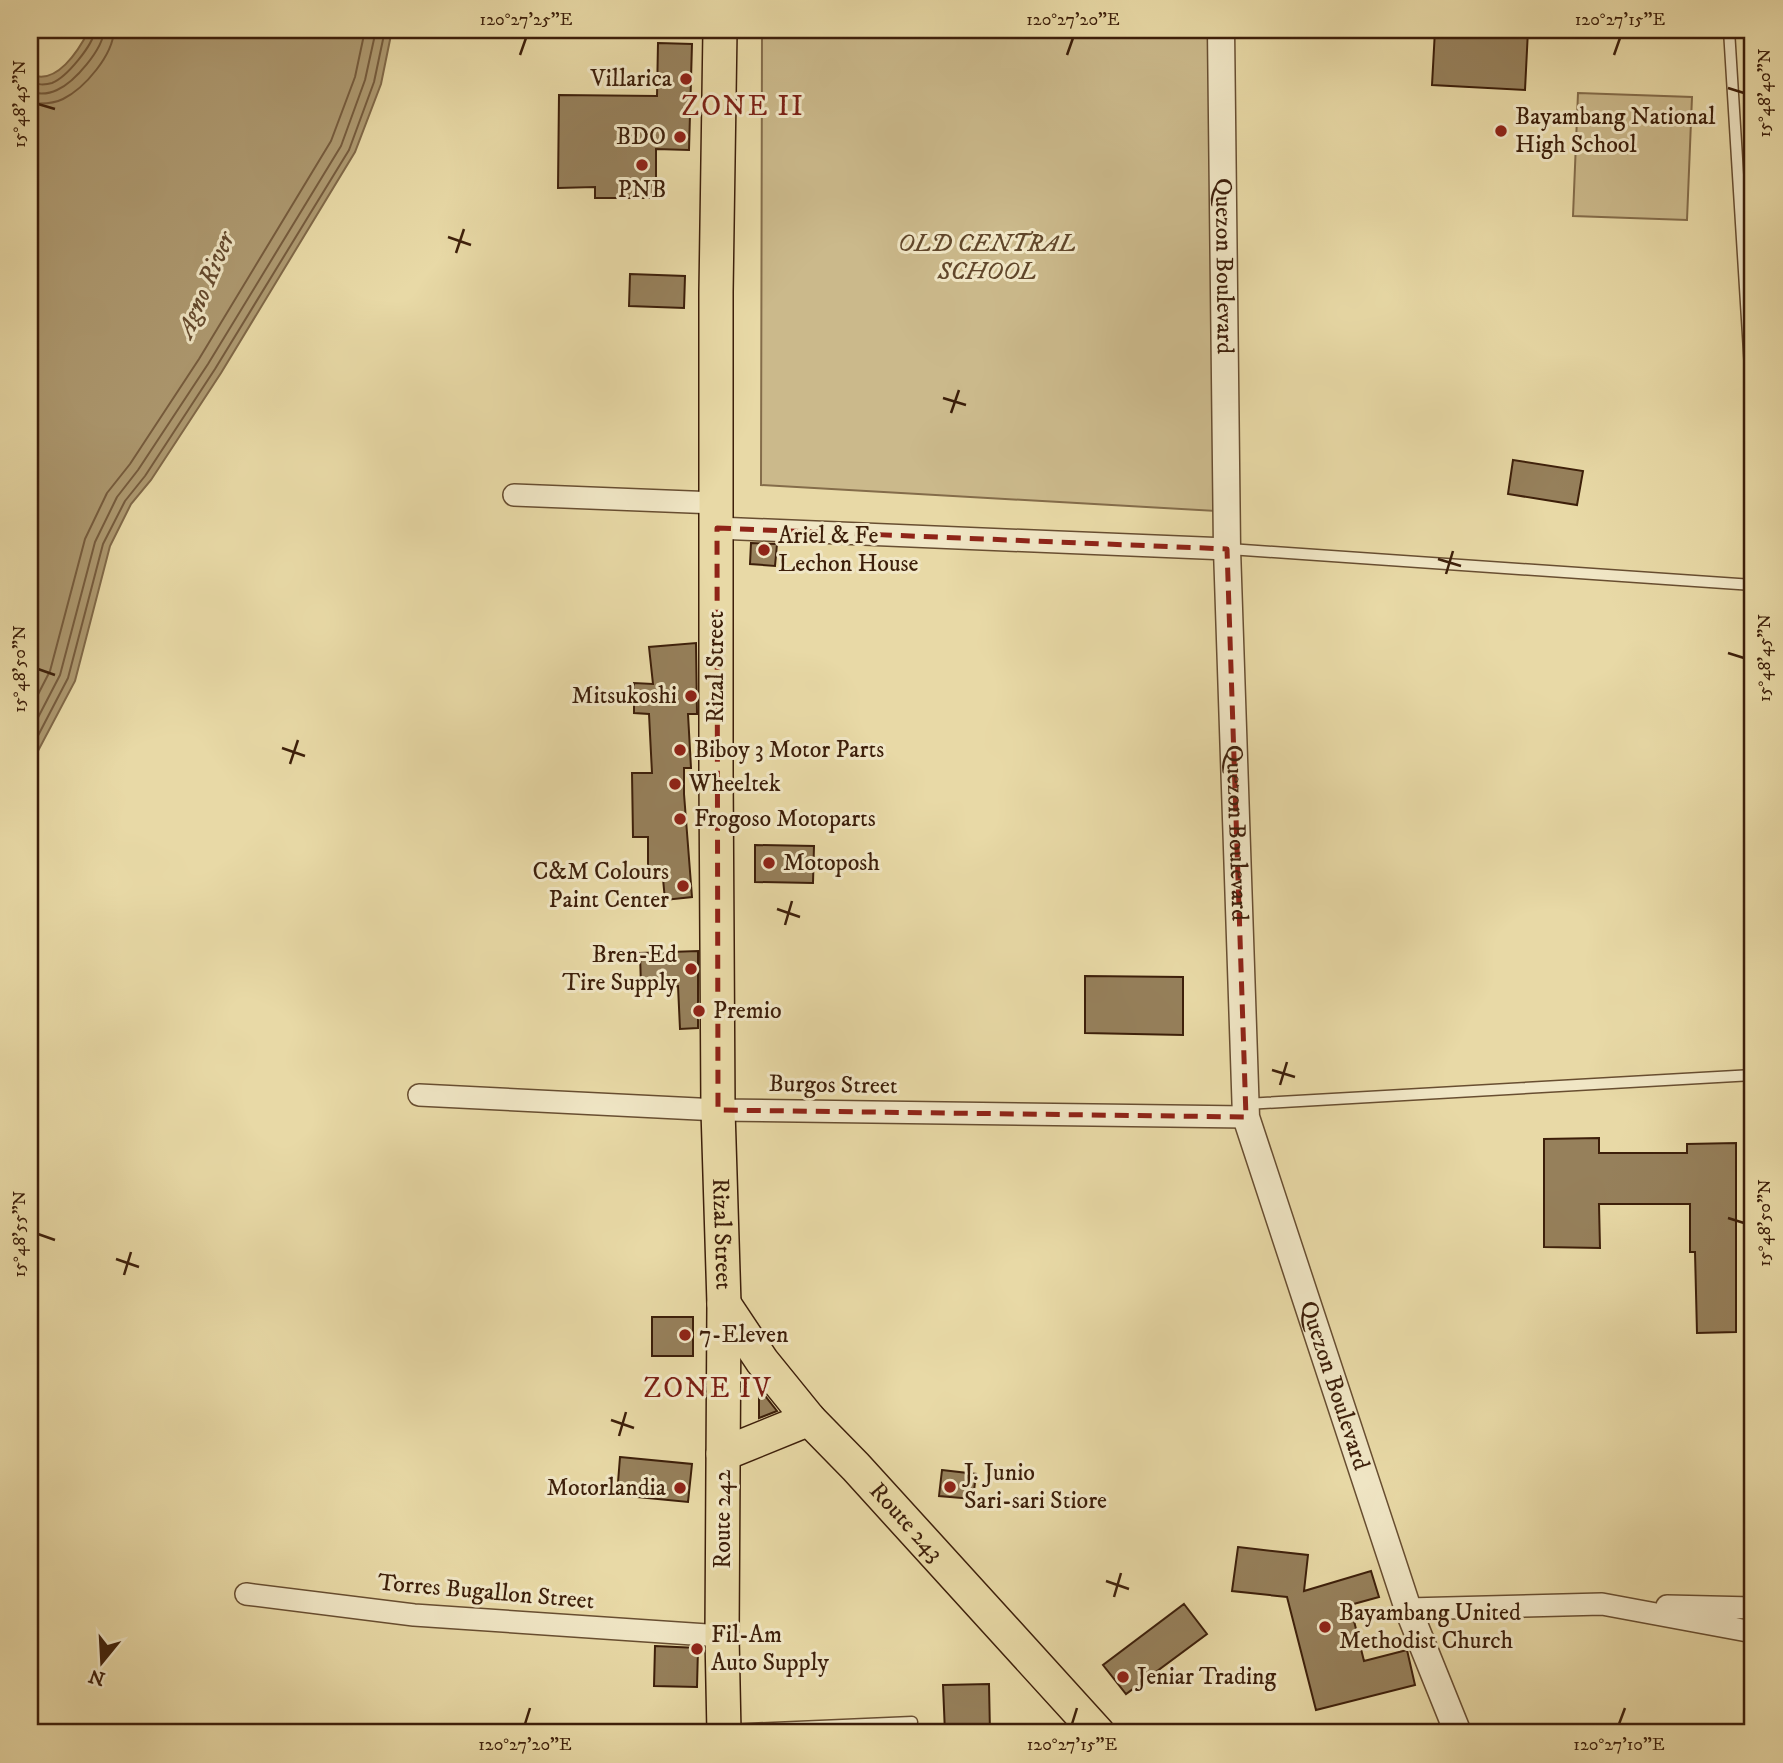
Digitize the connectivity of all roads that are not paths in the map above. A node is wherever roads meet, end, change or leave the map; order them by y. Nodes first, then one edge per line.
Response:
1 (720, 30) edge
2 (1221, 30) edge
3 (1729, 30) edge
4 (1753, 416) edge
5 (514, 495) dead end
6 (716, 516) junction
7 (1227, 549) junction
8 (1753, 585) edge
9 (1753, 1075) edge
10 (419, 1095) dead end
11 (718, 1110) junction
12 (1246, 1111) junction
13 (724, 1304) junction
14 (809, 1419) junction
15 (723, 1454) junction
16 (246, 1594) dead end
17 (1602, 1604) junction
18 (1753, 1608) edge
19 (1408, 1609) junction
20 (1753, 1632) edge
21 (722, 1636) junction
22 (912, 1722) dead end
23 (724, 1731) edge
24 (1098, 1733) edge
25 (1458, 1733) edge

1 - 6 main road, Rizal Street
2 - 7 street, Quezon Boulevard
3 - 4 lane
5 - 6 street
6 - 7 street
6 - 11 main road, Rizal Street
7 - 8 lane
7 - 12 street, Quezon Boulevard
9 - 12 lane
10 - 11 street, Burgos Street
11 - 12 street, Burgos Street
11 - 13 main road, Rizal Street
12 - 19 street, Quezon Boulevard
13 - 14 main road, Route 243
13 - 15 main road, Route 242
14 - 15 main road
14 - 24 main road, Route 243
15 - 21 main road, Route 242
16 - 21 street, Torres Bugallon Street
17 - 18 street
17 - 19 street
17 - 20 street
19 - 25 street, Quezon Boulevard
21 - 23 main road, Route 242
22 - 23 lane

